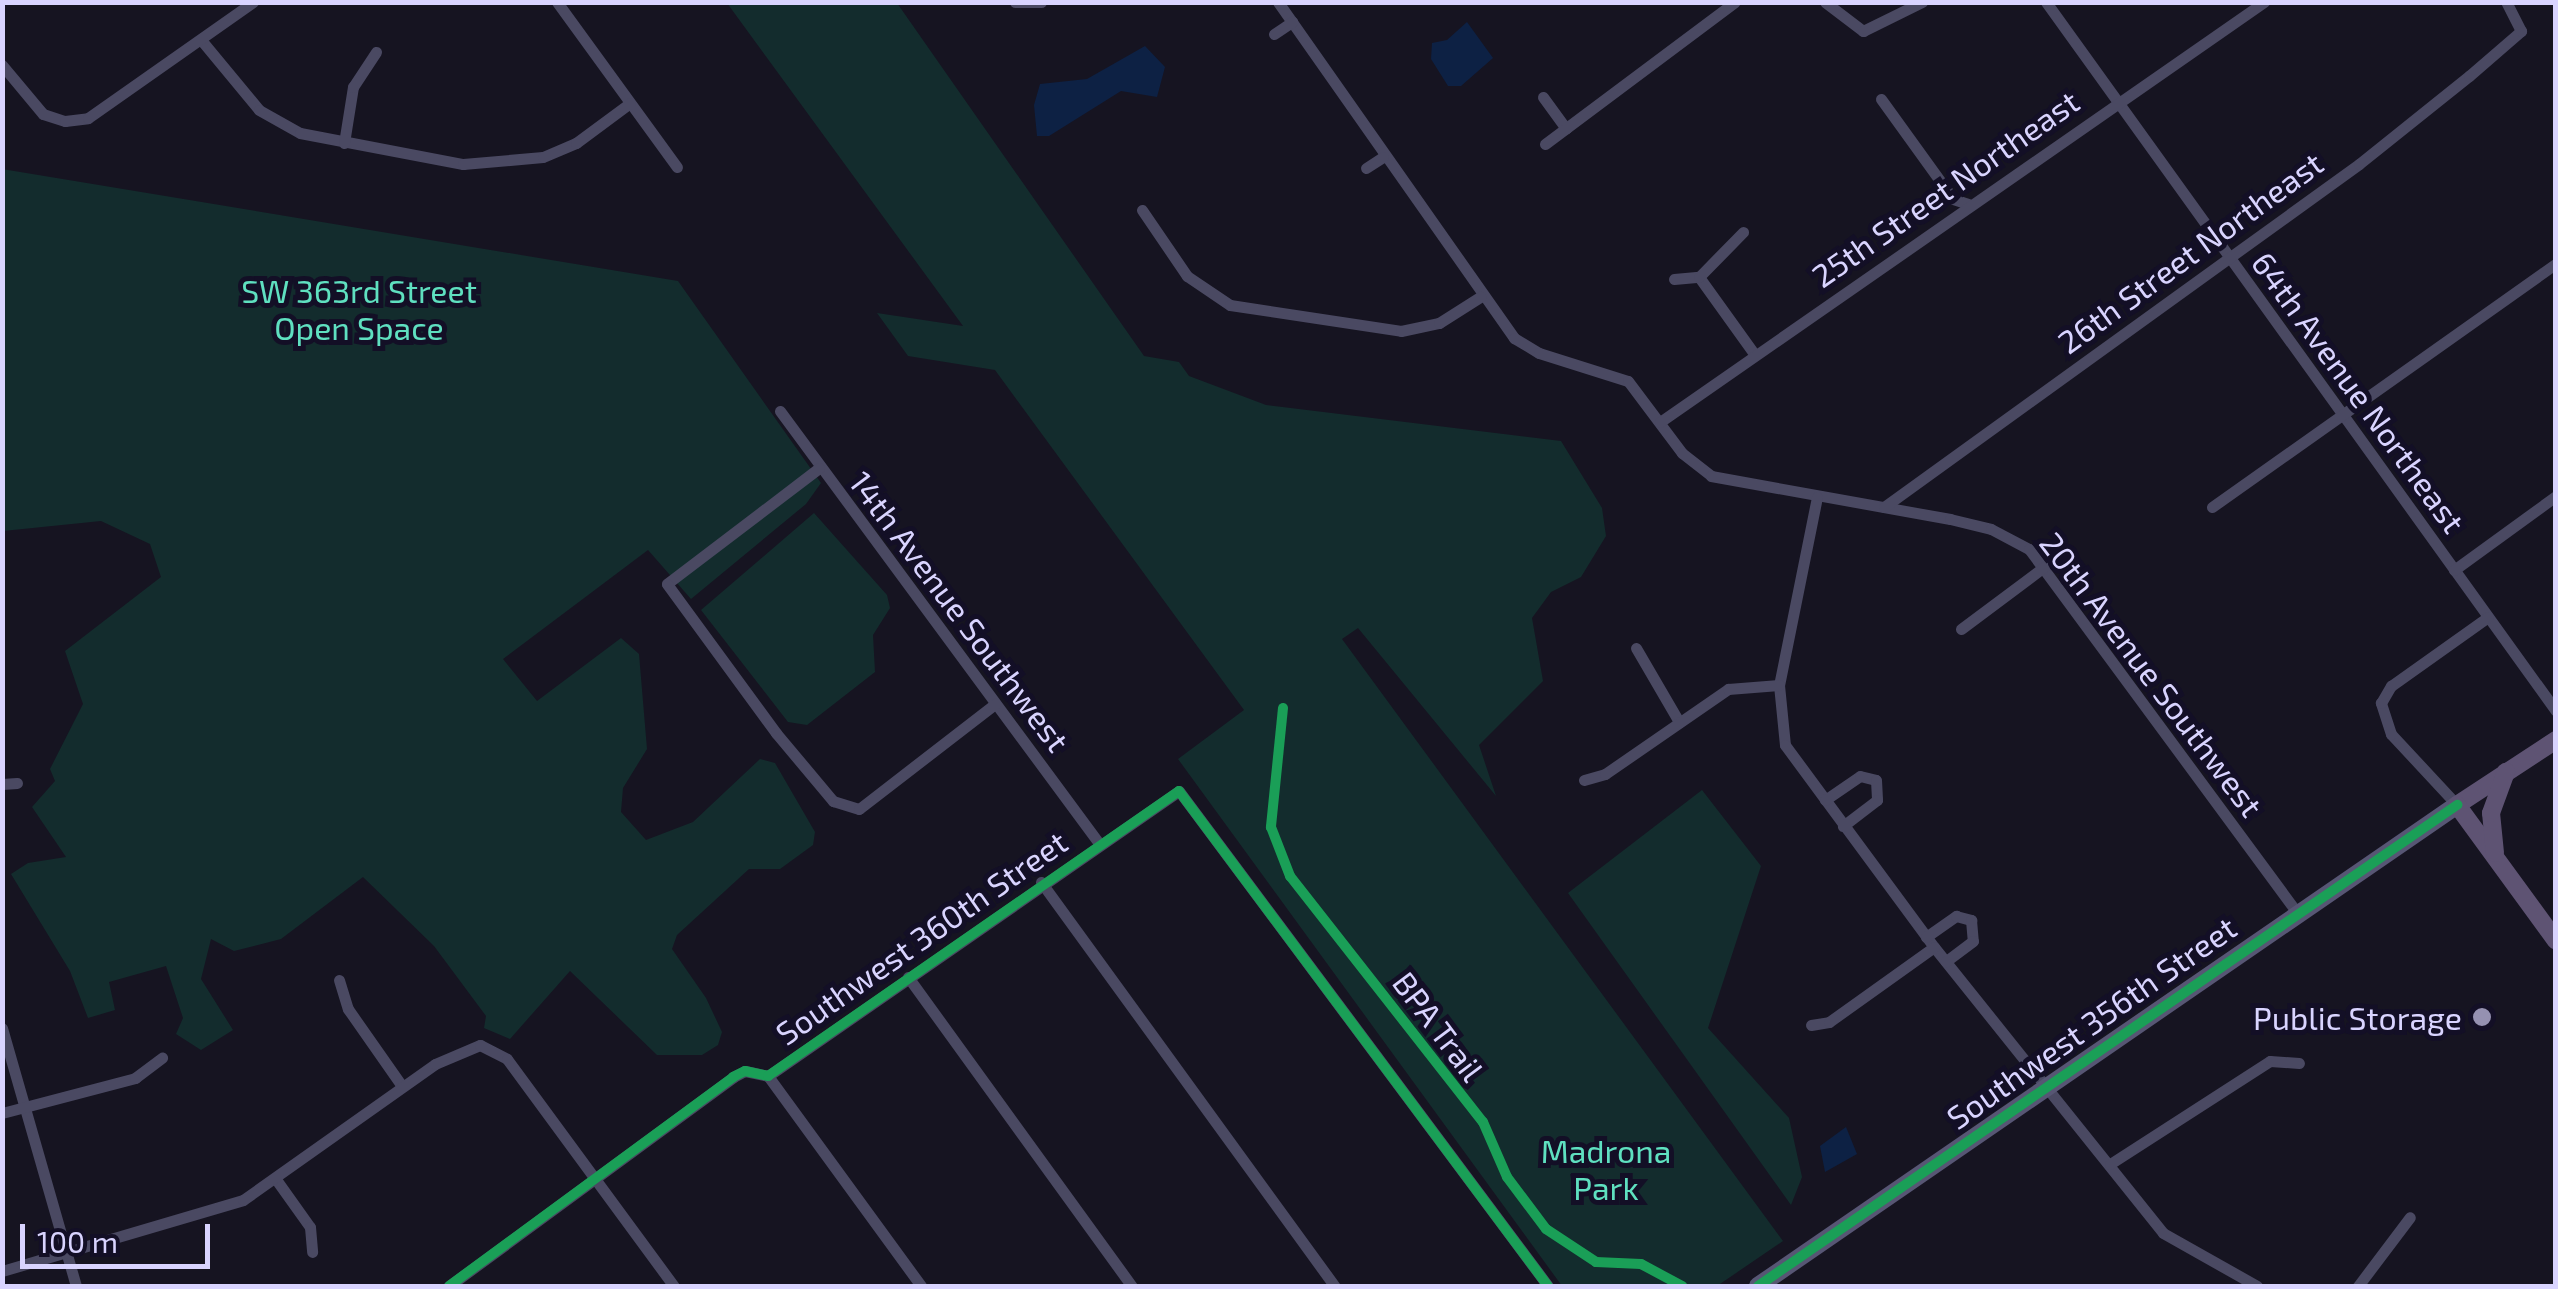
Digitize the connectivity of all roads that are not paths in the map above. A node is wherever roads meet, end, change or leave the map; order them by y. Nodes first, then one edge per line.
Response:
1 (253, 2) edge
2 (556, 2) edge
3 (1041, 2) edge
4 (1278, 2) edge
5 (1736, 2) edge
6 (1825, 2) edge
7 (1922, 2) edge
8 (2046, 2) edge
9 (2264, 2) edge
10 (2506, 2) edge
11 (1016, 3) edge
12 (1292, 22) junction
13 (1274, 34) dead end
14 (202, 41) junction
15 (376, 52) dead end
16 (2, 65) edge
17 (1543, 96) dead end
18 (1881, 99) dead end
19 (2116, 102) junction
20 (630, 103) junction
21 (1566, 129) junction
22 (344, 143) junction
23 (1545, 144) dead end
24 (1383, 157) junction
25 (677, 167) dead end
26 (1366, 168) dead end
27 (1968, 204) junction
28 (1142, 210) dead end
29 (1743, 232) dead end
30 (2228, 259) junction
31 (2556, 263) edge
32 (1698, 277) junction
33 (1674, 279) dead end
34 (1480, 297) junction
35 (1755, 354) junction
36 (780, 412) dead end
37 (2340, 414) junction
38 (1660, 422) junction
39 (818, 468) junction
40 (2556, 496) edge
41 (1816, 497) junction
42 (1884, 508) junction
43 (2212, 508) dead end
44 (2044, 567) junction
45 (2454, 570) junction
46 (2488, 617) junction
47 (1961, 629) dead end
48 (1636, 648) dead end
49 (1779, 685) junction
50 (994, 704) junction
51 (2556, 711) edge
52 (1679, 722) junction
53 (2556, 740) edge
54 (2506, 772) junction
55 (1584, 780) dead end
56 (16, 783) dead end
57 (2, 784) edge
58 (1825, 800) junction
59 (2457, 805) junction
60 (1844, 826) junction
61 (1098, 842) junction
62 (2497, 861) junction
63 (1041, 882) junction
64 (2296, 911) junction
65 (2556, 941) edge
66 (1930, 942) junction
67 (1946, 961) junction
68 (908, 977) junction
69 (339, 980) dead end
70 (1810, 1025) dead end
71 (2, 1028) edge
72 (162, 1058) dead end
73 (2299, 1064) dead end
74 (768, 1076) junction
75 (2047, 1083) junction
76 (402, 1086) junction
77 (28, 1110) junction
78 (2, 1113) edge
79 (2110, 1164) junction
80 (596, 1176) junction
81 (275, 1178) junction
82 (2410, 1217) dead end
83 (65, 1248) junction
84 (312, 1252) dead end
85 (2, 1272) edge
86 (2239, 1283) edge
87 (76, 1286) edge
88 (449, 1286) edge
89 (674, 1286) edge
90 (921, 1286) edge
91 (1132, 1286) edge
92 (1334, 1286) edge
93 (1548, 1286) edge
94 (1758, 1286) edge
95 (2257, 1286) edge
96 (2358, 1286) edge

1 - 14 street
2 - 20 street
3 - 11 street
4 - 12 street, 20th Avenue Southwest
5 - 21 street
6 - 7 street
8 - 19 street, 64th Avenue Northeast
9 - 19 street, 25th Street Northeast
10 - 30 street, 26th Street Northeast
12 - 13 street
12 - 24 street, 20th Avenue Southwest
14 - 16 street
14 - 22 street
15 - 22 street
17 - 21 street
18 - 27 street
19 - 27 street, 25th Street Northeast
19 - 30 street, 64th Avenue Northeast
20 - 22 street
20 - 25 street
21 - 23 street
24 - 26 street
24 - 34 street, 20th Avenue Southwest
27 - 35 street, 25th Street Northeast
28 - 34 street
29 - 32 street
30 - 37 street, 64th Avenue Northeast
30 - 42 street, 26th Street Northeast
31 - 37 street
32 - 33 street
32 - 35 street
34 - 38 street, 20th Avenue Southwest
35 - 38 street, 25th Street Northeast
36 - 39 street, 14th Avenue Southwest
37 - 43 street
37 - 45 street, 64th Avenue Northeast
38 - 41 street, 20th Avenue Southwest
39 - 50 street, 14th Avenue Southwest
39 - 50 street
40 - 45 street
41 - 42 street, 20th Avenue Southwest
41 - 49 street
42 - 44 street, 20th Avenue Southwest
44 - 47 street
44 - 64 street, 20th Avenue Southwest
45 - 46 street, 64th Avenue Northeast
46 - 51 street, 64th Avenue Northeast
46 - 59 street
48 - 52 street
49 - 52 street
49 - 58 street
50 - 61 street, 14th Avenue Southwest
52 - 55 street
53 - 54 main road, Southwest 356th Street
54 - 59 main road, Southwest 356th Street
54 - 62 main road
56 - 57 street
58 - 60 street
58 - 60 street
59 - 62 main road
59 - 64 main road, Southwest 356th Street
60 - 66 street
61 - 63 street, Southwest 360th Street
61 - 93 street, Southwest 360th Street
62 - 65 main road
63 - 68 street, Southwest 360th Street
63 - 92 street
64 - 75 main road, Southwest 356th Street
66 - 67 street
66 - 67 street
66 - 70 street
67 - 75 street
68 - 74 street, Southwest 360th Street
68 - 91 street
69 - 76 street
71 - 77 street
72 - 77 street
73 - 79 street
74 - 80 street, Southwest 360th Street
74 - 90 street
75 - 79 street
75 - 94 main road, Southwest 356th Street
76 - 80 street
76 - 81 street
77 - 78 street
77 - 83 street
79 - 86 street
80 - 88 street, Southwest 360th Street
80 - 89 street
81 - 83 street
81 - 84 street
82 - 96 street
83 - 85 street
83 - 87 street
86 - 95 street

